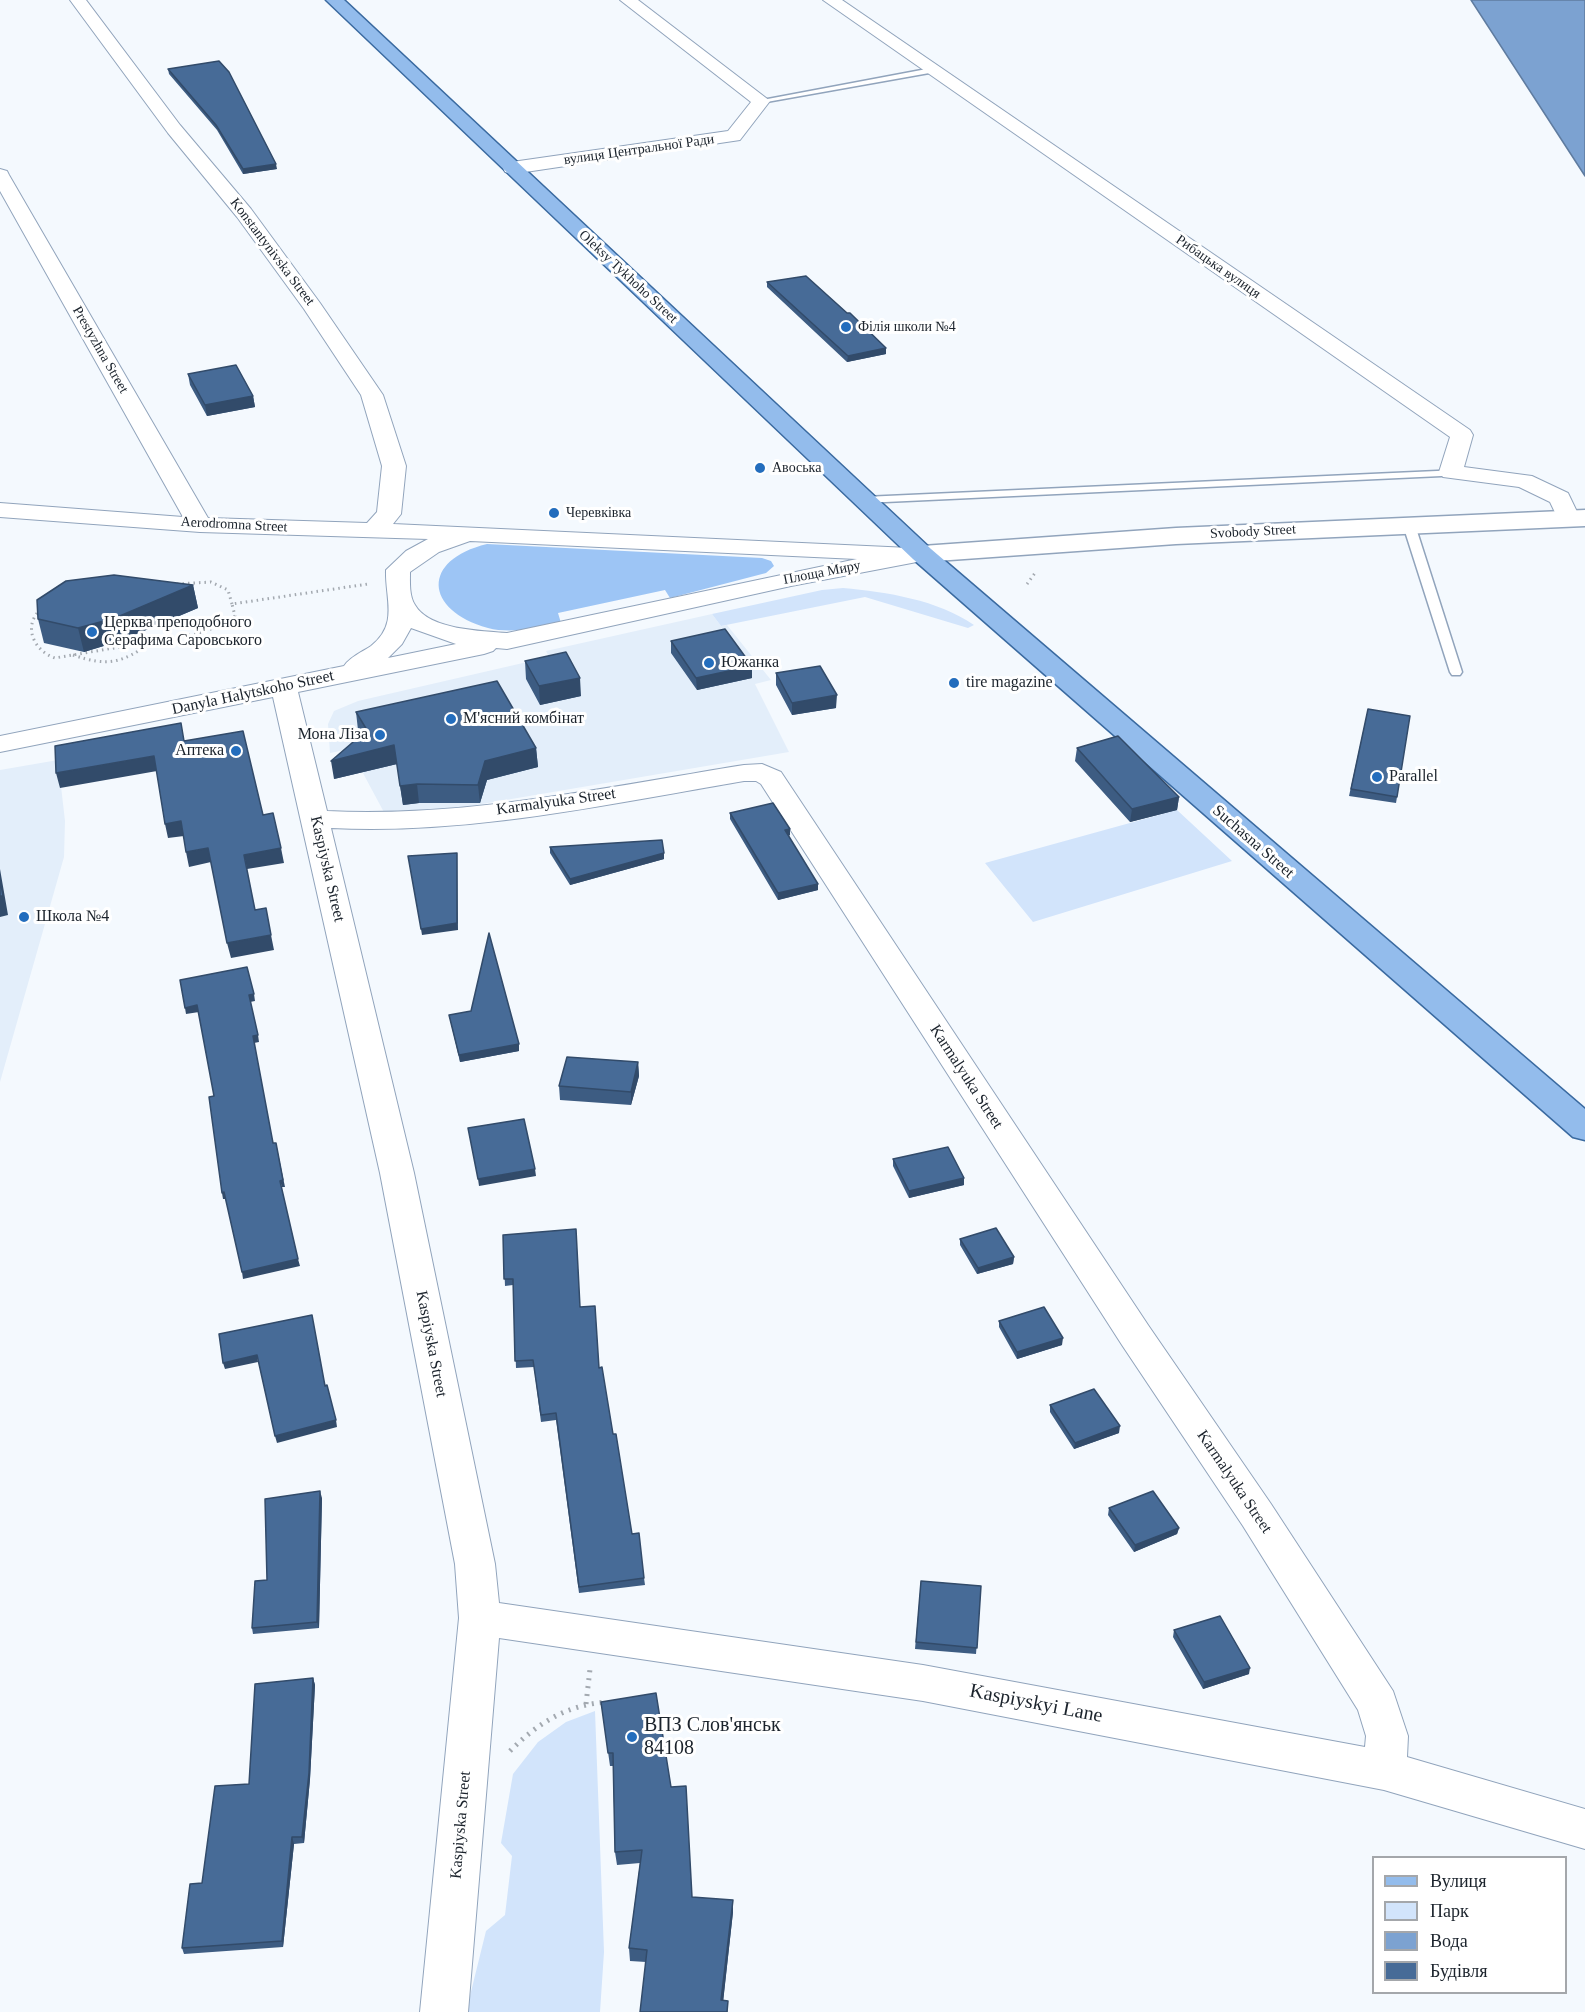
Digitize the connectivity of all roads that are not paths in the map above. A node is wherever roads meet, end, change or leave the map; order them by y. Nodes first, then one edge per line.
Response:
1 (78, 0) edge
2 (334, 0) edge
3 (628, 0) edge
4 (831, 0) edge
5 (932, 70) junction
6 (761, 101) junction
7 (512, 168) junction
8 (0, 175) edge
9 (1459, 473) junction
10 (864, 500) junction
11 (0, 510) edge
12 (1576, 518) edge
13 (200, 525) junction
14 (1409, 525) junction
15 (326, 529) junction
16 (374, 530) junction
17 (469, 534) junction
18 (922, 554) junction
19 (398, 575) junction
20 (403, 609) junction
21 (507, 641) junction
22 (1456, 672) dead end
23 (348, 674) junction
24 (284, 687) junction
25 (0, 744) edge
26 (316, 819) junction
27 (1585, 1128) edge
28 (480, 1618) junction
29 (1384, 1770) junction
30 (1585, 1829) edge
31 (444, 2012) edge

1 - 16 street, Konstantynivska Street
2 - 7 main road, Oleksy Tykhoho Street
3 - 6 street
4 - 5 street, Рибацька вулиця
5 - 6 lane
5 - 9 street, Рибацька вулиця
6 - 7 street, вулиця Центральної Ради
7 - 10 main road, Oleksy Tykhoho Street
8 - 13 street, Prestyzhna Street
9 - 10 lane
9 - 12 street
10 - 18 main road, Oleksy Tykhoho Street
11 - 13 street, Aerodromna Street
12 - 14 main road, Svobody Street
13 - 15 street, Aerodromna Street
14 - 18 main road, Svobody Street
14 - 22 lane
15 - 16 street, Aerodromna Street
15 - 19 street
16 - 17 street, Aerodromna Street
17 - 18 street, Площа Миру
17 - 19 street, Площа Миру
18 - 21 street, Площа Миру
18 - 27 main road, Suchasna Street
19 - 20 street
20 - 21 street, Площа Миру
20 - 23 street
21 - 23 street, Danyla Halytskoho Street
23 - 24 street, Danyla Halytskoho Street
24 - 25 street, Danyla Halytskoho Street
24 - 26 street, Kaspiyska Street
26 - 28 street, Kaspiyska Street
26 - 29 street, Karmalyuka Street
28 - 29 street, Kaspiyskyi Lane
28 - 31 street, Kaspiyska Street
29 - 30 street, Kaspiyskyi Lane

